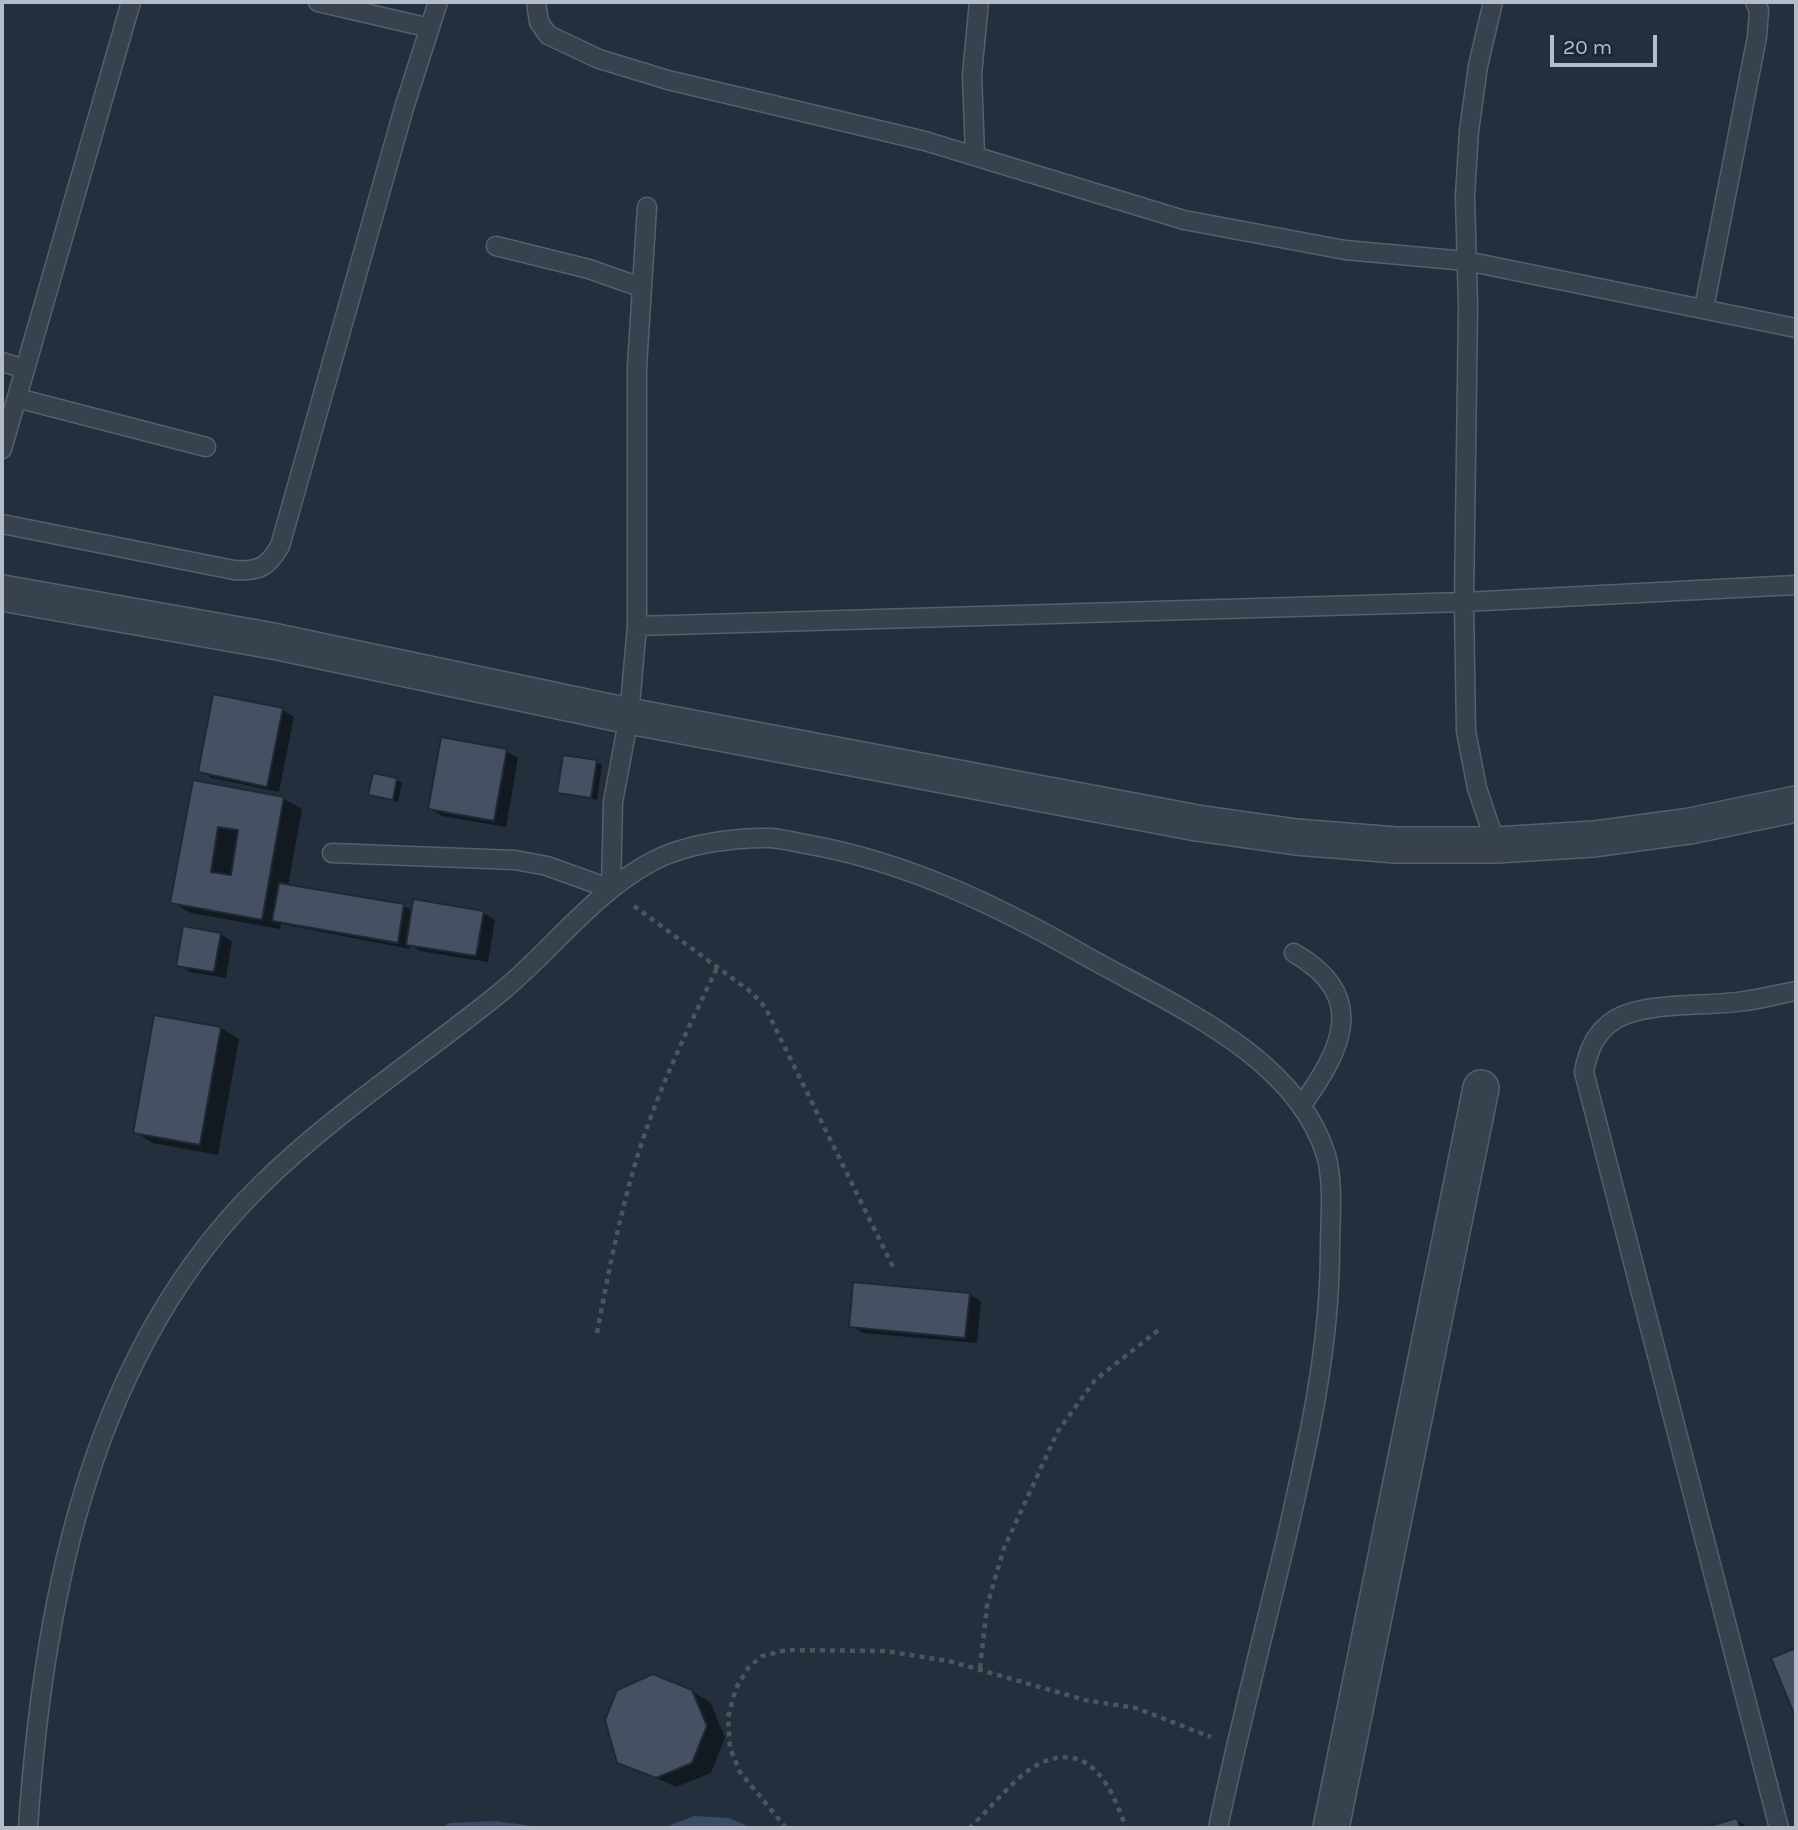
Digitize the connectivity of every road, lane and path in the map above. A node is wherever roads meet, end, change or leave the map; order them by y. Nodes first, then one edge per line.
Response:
1 (131, 2) edge
2 (318, 2) edge
3 (439, 2) edge
4 (536, 2) edge
5 (979, 2) edge
6 (1493, 2) edge
7 (1755, 2) edge
8 (430, 29) junction
9 (975, 155) junction
10 (648, 206) dead end
11 (496, 246) dead end
12 (1466, 261) junction
13 (640, 287) junction
14 (1704, 308) junction
15 (1796, 328) edge
16 (2, 362) edge
17 (25, 369) junction
18 (17, 398) junction
19 (206, 447) dead end
20 (2, 449) edge
21 (2, 524) edge
22 (1796, 585) edge
23 (2, 593) edge
24 (1464, 602) junction
25 (637, 626) junction
26 (629, 716) junction
27 (1796, 804) edge
28 (1496, 845) junction
29 (332, 853) dead end
30 (611, 889) junction
31 (1294, 953) dead end
32 (717, 968) junction
33 (1796, 991) edge
34 (1481, 1088) dead end
35 (1302, 1105) junction
36 (894, 1269) dead end
37 (1161, 1328) dead end
38 (597, 1333) dead end
39 (979, 1668) junction
40 (1237, 1748) junction
41 (1124, 1827) edge
42 (28, 1828) edge
43 (786, 1828) edge
44 (969, 1828) edge
45 (1218, 1828) edge
46 (1331, 1828) edge
47 (1779, 1828) edge

1 - 17 lane
2 - 8 lane
3 - 8 lane
4 - 9 lane
5 - 9 lane
6 - 12 lane
7 - 14 lane
8 - 21 lane
9 - 12 lane
10 - 13 lane
11 - 13 lane
12 - 14 lane
12 - 24 lane
13 - 25 lane
14 - 15 lane
16 - 17 lane
17 - 18 lane
18 - 19 lane
18 - 20 lane
22 - 24 lane
23 - 26 street
24 - 25 lane
24 - 28 lane
25 - 26 lane
26 - 28 street
26 - 30 lane
27 - 28 street
29 - 30 lane
30 - 32 path
30 - 35 lane
30 - 42 lane
31 - 35 lane
32 - 36 path
32 - 38 path
33 - 47 lane
34 - 46 street
35 - 40 lane
37 - 39 path
39 - 40 path
39 - 43 path
40 - 45 lane
41 - 44 path

